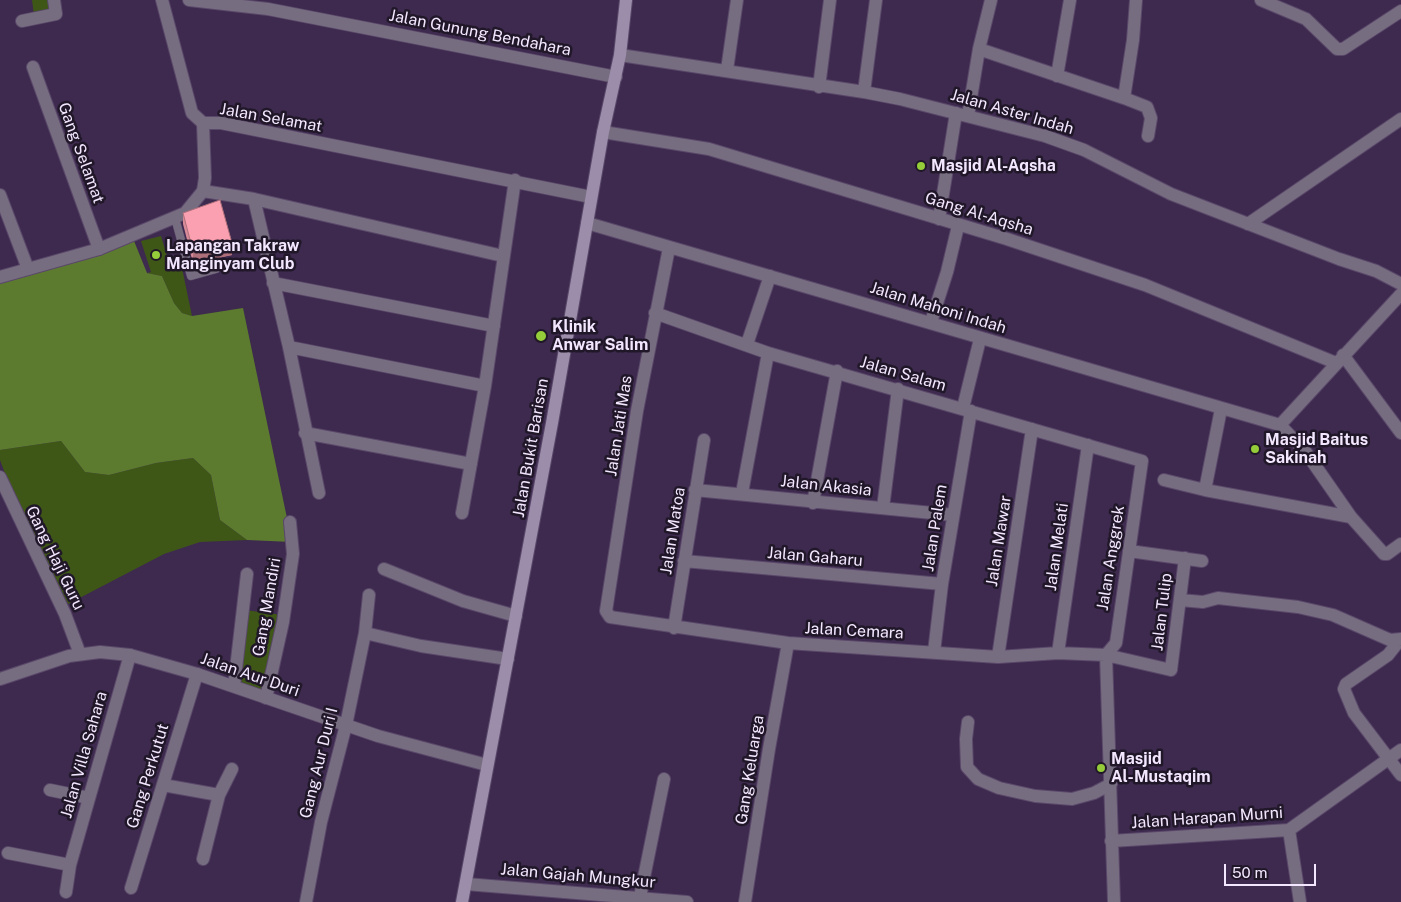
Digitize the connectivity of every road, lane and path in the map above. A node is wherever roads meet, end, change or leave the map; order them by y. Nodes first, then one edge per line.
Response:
1 (54, 0) edge
2 (162, 0) edge
3 (189, 0) edge
4 (626, 0) edge
5 (737, 0) edge
6 (830, 0) edge
7 (876, 0) edge
8 (991, 0) edge
9 (1070, 0) edge
10 (1136, 0) edge
11 (1262, 0) edge
12 (1401, 11) edge
13 (22, 21) dead end
14 (979, 49) junction
15 (620, 55) junction
16 (33, 67) dead end
17 (727, 70) junction
18 (1057, 76) junction
19 (616, 77) junction
20 (819, 87) junction
21 (864, 92) junction
22 (1124, 98) junction
23 (962, 115) junction
24 (1401, 119) edge
25 (203, 123) junction
26 (603, 132) junction
27 (1148, 136) dead end
28 (515, 180) junction
29 (203, 191) junction
30 (0, 195) edge
31 (591, 197) junction
32 (254, 199) junction
33 (176, 218) junction
34 (939, 220) junction
35 (587, 223) junction
36 (1248, 224) junction
37 (958, 226) junction
38 (669, 248) junction
39 (99, 249) junction
40 (503, 256) junction
41 (28, 269) junction
42 (216, 269) dead end
43 (770, 276) junction
44 (0, 277) edge
45 (273, 283) junction
46 (1401, 284) edge
47 (1401, 294) edge
48 (655, 313) junction
49 (931, 322) junction
50 (494, 326) junction
51 (980, 339) junction
52 (747, 344) junction
53 (289, 347) junction
54 (768, 353) junction
55 (1340, 359) junction
56 (837, 372) junction
57 (485, 386) junction
58 (898, 389) junction
59 (1222, 409) junction
60 (967, 410) junction
61 (1280, 425) junction
62 (1032, 429) junction
63 (1401, 432) edge
64 (305, 433) junction
65 (704, 440) dead end
66 (1088, 445) junction
67 (1142, 461) joint
68 (471, 464) junction
69 (0, 477) edge
70 (1164, 480) dead end
71 (695, 490) junction
72 (1205, 490) junction
73 (319, 493) dead end
74 (742, 493) junction
75 (813, 503) junction
76 (883, 508) junction
77 (462, 513) dead end
78 (953, 514) junction
79 (1351, 517) junction
80 (290, 522) dead end
81 (1401, 544) edge
82 (1129, 551) junction
83 (1185, 558) junction
84 (684, 561) junction
85 (1202, 561) dead end
86 (384, 568) dead end
87 (247, 574) dead end
88 (942, 584) junction
89 (370, 594) dead end
90 (1180, 600) junction
91 (606, 611) joint
92 (516, 616) junction
93 (674, 628) junction
94 (366, 633) junction
95 (1400, 640) edge
96 (788, 643) junction
97 (934, 652) junction
98 (1058, 652) junction
99 (80, 654) junction
100 (130, 655) junction
101 (1106, 655) junction
102 (998, 657) junction
103 (508, 659) junction
104 (1171, 670) joint
105 (197, 674) junction
106 (0, 679) edge
107 (234, 686) junction
108 (266, 698) junction
109 (968, 722) dead end
110 (346, 725) junction
111 (1401, 750) edge
112 (1388, 759) junction
113 (487, 765) junction
114 (232, 769) dead end
115 (1401, 775) edge
116 (664, 780) dead end
117 (1112, 784) junction
118 (163, 785) junction
119 (50, 790) dead end
120 (219, 795) junction
121 (89, 798) junction
122 (1289, 830) junction
123 (1111, 841) junction
124 (8, 853) dead end
125 (203, 859) dead end
126 (70, 865) junction
127 (466, 884) junction
128 (131, 888) dead end
129 (66, 892) dead end
130 (640, 897) junction
131 (306, 902) edge
132 (462, 902) edge
133 (687, 902) edge
134 (745, 902) edge
135 (1114, 902) edge
136 (1300, 902) edge

1 - 13 street
2 - 25 street
3 - 19 street, Jalan Gunung Bendahara
4 - 15 main road, Jalan Bukit Barisan
5 - 17 street
6 - 20 street
7 - 21 street
8 - 14 street
9 - 18 street
10 - 22 street
11 - 12 street
14 - 18 street
14 - 23 street
15 - 17 street, Jalan Aster Indah
15 - 19 main road, Jalan Bukit Barisan
16 - 39 street, Gang Selamat
17 - 20 street, Jalan Aster Indah
18 - 22 street
19 - 26 main road, Jalan Bukit Barisan
20 - 21 street, Jalan Aster Indah
21 - 23 street, Jalan Aster Indah
22 - 27 street
23 - 34 street
23 - 36 street, Jalan Aster Indah
24 - 36 street
25 - 28 street, Jalan Selamat
25 - 29 street, Jalan Selamat
26 - 31 main road, Jalan Bukit Barisan
26 - 34 street, Gang Al-Aqsha
28 - 31 street, Jalan Selamat
28 - 40 street
29 - 32 street
29 - 33 street
30 - 41 street
31 - 35 main road, Jalan Bukit Barisan
32 - 40 street
32 - 45 street
33 - 39 street
33 - 42 lane
34 - 37 street, Gang Al-Aqsha
35 - 38 street, Jalan Mahoni Indah
35 - 92 main road, Jalan Bukit Barisan
36 - 46 street, Jalan Aster Indah
37 - 49 street
37 - 55 street, Gang Al-Aqsha
38 - 43 street, Jalan Mahoni Indah
38 - 48 street, Jalan Jati Mas
39 - 41 street
40 - 50 street
41 - 44 street
43 - 49 street, Jalan Mahoni Indah
43 - 52 street
45 - 50 street
45 - 53 street
47 - 55 street
48 - 52 street, Jalan Salam
48 - 91 street, Jalan Jati Mas
49 - 51 street, Jalan Mahoni Indah
50 - 57 street
51 - 59 street, Jalan Mahoni Indah
51 - 60 street, Jalan Palem
52 - 54 street, Jalan Salam
53 - 57 street
53 - 64 street
54 - 56 street, Jalan Salam
54 - 74 street
55 - 61 street
55 - 63 street
56 - 58 street, Jalan Salam
56 - 75 street
57 - 68 street
58 - 60 street, Jalan Salam
58 - 76 street
59 - 61 street, Jalan Mahoni Indah
59 - 72 street
60 - 62 street, Jalan Salam
60 - 78 street, Jalan Palem
61 - 79 street
62 - 66 street, Jalan Salam
62 - 102 street, Jalan Mawar
64 - 68 street
64 - 73 street
65 - 71 street, Jalan Matoa
66 - 67 street, Jalan Salam
66 - 98 street, Jalan Melati
67 - 82 street, Jalan Anggrek
68 - 77 street
69 - 99 street, Gang Haji Guru
70 - 72 street
71 - 74 street, Jalan Akasia
71 - 84 street, Jalan Matoa
72 - 79 street
74 - 75 street, Jalan Akasia
75 - 76 street, Jalan Akasia
76 - 78 street, Jalan Akasia
78 - 88 street, Jalan Palem
79 - 81 street
80 - 108 street, Gang Mandiri
82 - 83 street, Jalan Tulip
82 - 101 street, Jalan Anggrek
83 - 85 street, Jalan Tulip
83 - 90 street, Jalan Tulip
84 - 88 street, Jalan Gaharu
84 - 93 street, Jalan Matoa
86 - 92 street
87 - 107 street
88 - 97 street, Jalan Palem
89 - 94 street, Gang Aur Duri I
90 - 95 street
90 - 104 street, Jalan Tulip
91 - 93 street, Jalan Cemara
92 - 103 main road, Jalan Bukit Barisan
93 - 96 street, Jalan Cemara
94 - 103 street
94 - 110 street, Gang Aur Duri I
95 - 112 street
96 - 97 street, Jalan Cemara
96 - 134 street, Gang Keluarga
97 - 102 street, Jalan Cemara
98 - 101 street, Jalan Cemara
98 - 102 street, Jalan Cemara
99 - 100 street, Jalan Aur Duri
99 - 106 street, Jalan Aur Duri
100 - 105 street, Jalan Aur Duri
100 - 121 street, Jalan Villa Sahara
101 - 104 street, Jalan Cemara
101 - 117 street
103 - 113 main road, Jalan Bukit Barisan
105 - 107 street, Jalan Aur Duri
105 - 118 street, Gang Perkutut
107 - 108 street, Jalan Aur Duri
108 - 110 street, Jalan Aur Duri
109 - 117 street
110 - 113 street, Jalan Aur Duri
110 - 131 street, Gang Aur Duri I
111 - 112 street, Jalan Harapan Murni
112 - 115 street
112 - 122 street, Jalan Harapan Murni
113 - 127 main road, Jalan Bukit Barisan
114 - 120 street
116 - 130 street
117 - 123 street
118 - 120 street
118 - 128 street, Gang Perkutut
119 - 121 street
120 - 125 street
121 - 126 street, Jalan Villa Sahara
122 - 123 street, Jalan Harapan Murni
122 - 136 street
123 - 135 street
124 - 126 street
126 - 129 street, Jalan Villa Sahara
127 - 130 street, Jalan Gajah Mungkur
127 - 132 main road, Jalan Bukit Barisan
130 - 133 street, Jalan Gajah Mungkur

